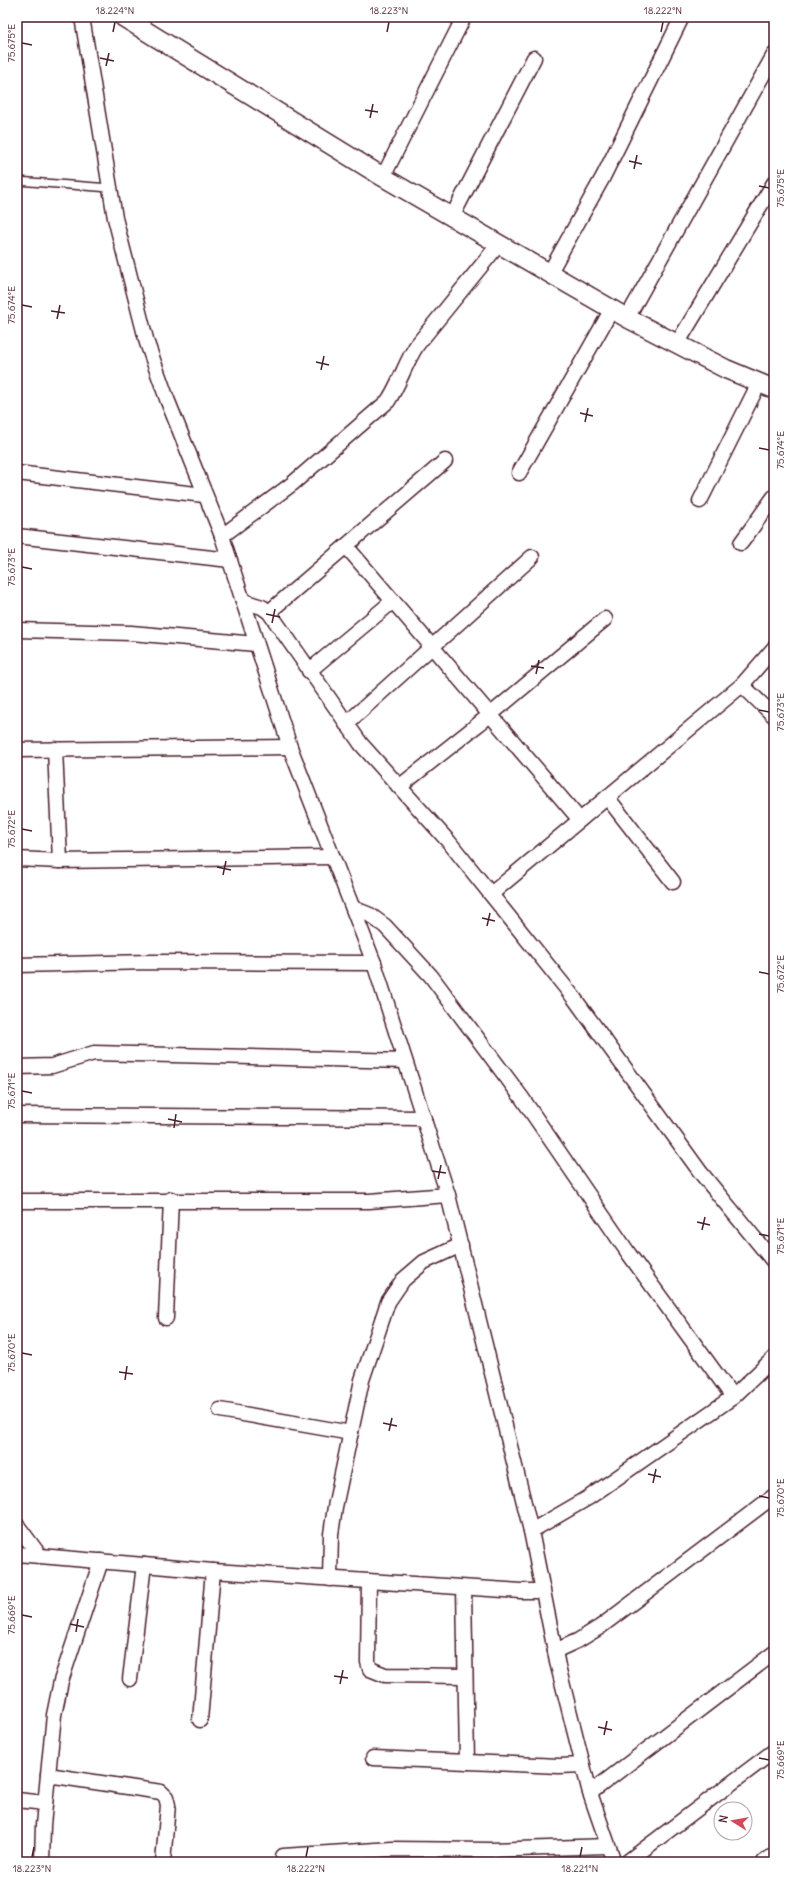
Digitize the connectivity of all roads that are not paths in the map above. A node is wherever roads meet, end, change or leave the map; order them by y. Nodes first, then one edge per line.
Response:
1 (82, 17) edge
2 (123, 17) edge
3 (464, 17) edge
4 (682, 17) edge
5 (774, 55) edge
6 (534, 58) dead end
7 (383, 177) junction
8 (17, 181) edge
9 (774, 183) edge
10 (110, 188) junction
11 (452, 217) junction
12 (499, 244) junction
13 (550, 272) junction
14 (612, 309) junction
15 (628, 318) junction
16 (677, 344) junction
17 (767, 386) edge
18 (445, 461) dead end
19 (17, 473) edge
20 (519, 473) dead end
21 (204, 495) junction
22 (774, 497) edge
23 (700, 501) dead end
24 (17, 536) edge
25 (222, 536) junction
26 (741, 543) dead end
27 (346, 546) junction
28 (532, 557) dead end
29 (230, 560) junction
30 (243, 601) junction
31 (393, 601) junction
32 (269, 612) junction
33 (605, 619) dead end
34 (17, 630) edge
35 (256, 644) junction
36 (432, 648) junction
37 (774, 648) edge
38 (309, 671) junction
39 (742, 685) junction
40 (490, 715) junction
41 (774, 716) edge
42 (346, 724) junction
43 (290, 746) junction
44 (55, 749) junction
45 (17, 750) edge
46 (399, 787) junction
47 (607, 797) junction
48 (580, 820) junction
49 (332, 856) junction
50 (17, 859) edge
51 (60, 861) junction
52 (673, 882) dead end
53 (492, 894) junction
54 (353, 908) junction
55 (374, 963) junction
56 (17, 965) edge
57 (406, 1061) junction
58 (17, 1067) edge
59 (17, 1115) edge
60 (424, 1118) junction
61 (448, 1195) junction
62 (170, 1199) junction
63 (17, 1201) edge
64 (461, 1245) junction
65 (774, 1262) edge
66 (166, 1318) dead end
67 (774, 1358) edge
68 (733, 1397) junction
69 (220, 1410) dead end
70 (351, 1433) junction
71 (774, 1496) edge
72 (17, 1524) edge
73 (531, 1531) junction
74 (17, 1554) edge
75 (40, 1556) junction
76 (101, 1561) junction
77 (144, 1565) junction
78 (213, 1571) junction
79 (330, 1579) junction
80 (369, 1581) junction
81 (464, 1588) junction
82 (543, 1591) junction
83 (555, 1651) junction
84 (774, 1654) edge
85 (465, 1676) junction
86 (130, 1679) dead end
87 (200, 1720) dead end
88 (774, 1751) edge
89 (373, 1758) dead end
90 (467, 1762) junction
91 (583, 1765) junction
92 (48, 1775) junction
93 (590, 1793) junction
94 (17, 1800) edge
95 (45, 1803) junction
96 (608, 1846) junction
97 (432, 1849) junction
98 (774, 1855) edge
99 (283, 1856) dead end
100 (42, 1862) edge
101 (162, 1862) edge
102 (424, 1862) edge
103 (614, 1862) edge
104 (626, 1862) edge
105 (764, 1862) edge

1 - 10 street
2 - 7 street
3 - 7 street
4 - 13 street
5 - 15 street
6 - 11 street
7 - 11 street
8 - 10 lane
9 - 16 street
10 - 21 street
11 - 12 street
12 - 13 street
12 - 25 street
13 - 14 street
14 - 15 street
14 - 20 street
15 - 16 street
16 - 17 street
17 - 23 street
18 - 27 street
19 - 21 street
21 - 25 street
22 - 26 street
24 - 29 street
25 - 29 street
27 - 31 street
27 - 32 street
28 - 36 street
29 - 30 street
30 - 32 street
30 - 35 street
31 - 36 street
31 - 38 street
32 - 38 street
33 - 40 street
34 - 35 street
35 - 43 street
36 - 40 street
36 - 42 street
37 - 39 street
38 - 42 street
39 - 41 street
39 - 47 street
40 - 46 street
40 - 48 street
42 - 46 street
43 - 44 street
43 - 49 street
44 - 45 street
44 - 51 street
46 - 53 street
47 - 48 street
47 - 52 street
48 - 53 street
49 - 51 street
49 - 54 street
50 - 51 street
53 - 65 street
54 - 55 street
54 - 68 street
55 - 56 street
55 - 57 street
57 - 58 street
57 - 60 street
59 - 60 street
60 - 61 street
61 - 62 street
61 - 64 street
62 - 63 street
62 - 66 street
64 - 70 street
64 - 73 street
67 - 68 street
68 - 73 street
69 - 70 street
70 - 79 street
71 - 83 street
72 - 75 street
73 - 82 street
74 - 75 street
75 - 76 street
76 - 77 street
76 - 92 street
77 - 78 street
77 - 86 street
78 - 79 street
78 - 87 street
79 - 80 street
80 - 81 street
80 - 85 street
81 - 82 street
81 - 85 street
82 - 83 street
83 - 91 street
84 - 93 street
85 - 90 street
88 - 104 street
89 - 90 street
90 - 91 street
91 - 93 street
92 - 95 street
92 - 101 street
93 - 96 street
94 - 95 street
95 - 100 street
96 - 97 street
96 - 103 street
97 - 99 street
97 - 102 street
98 - 105 street

